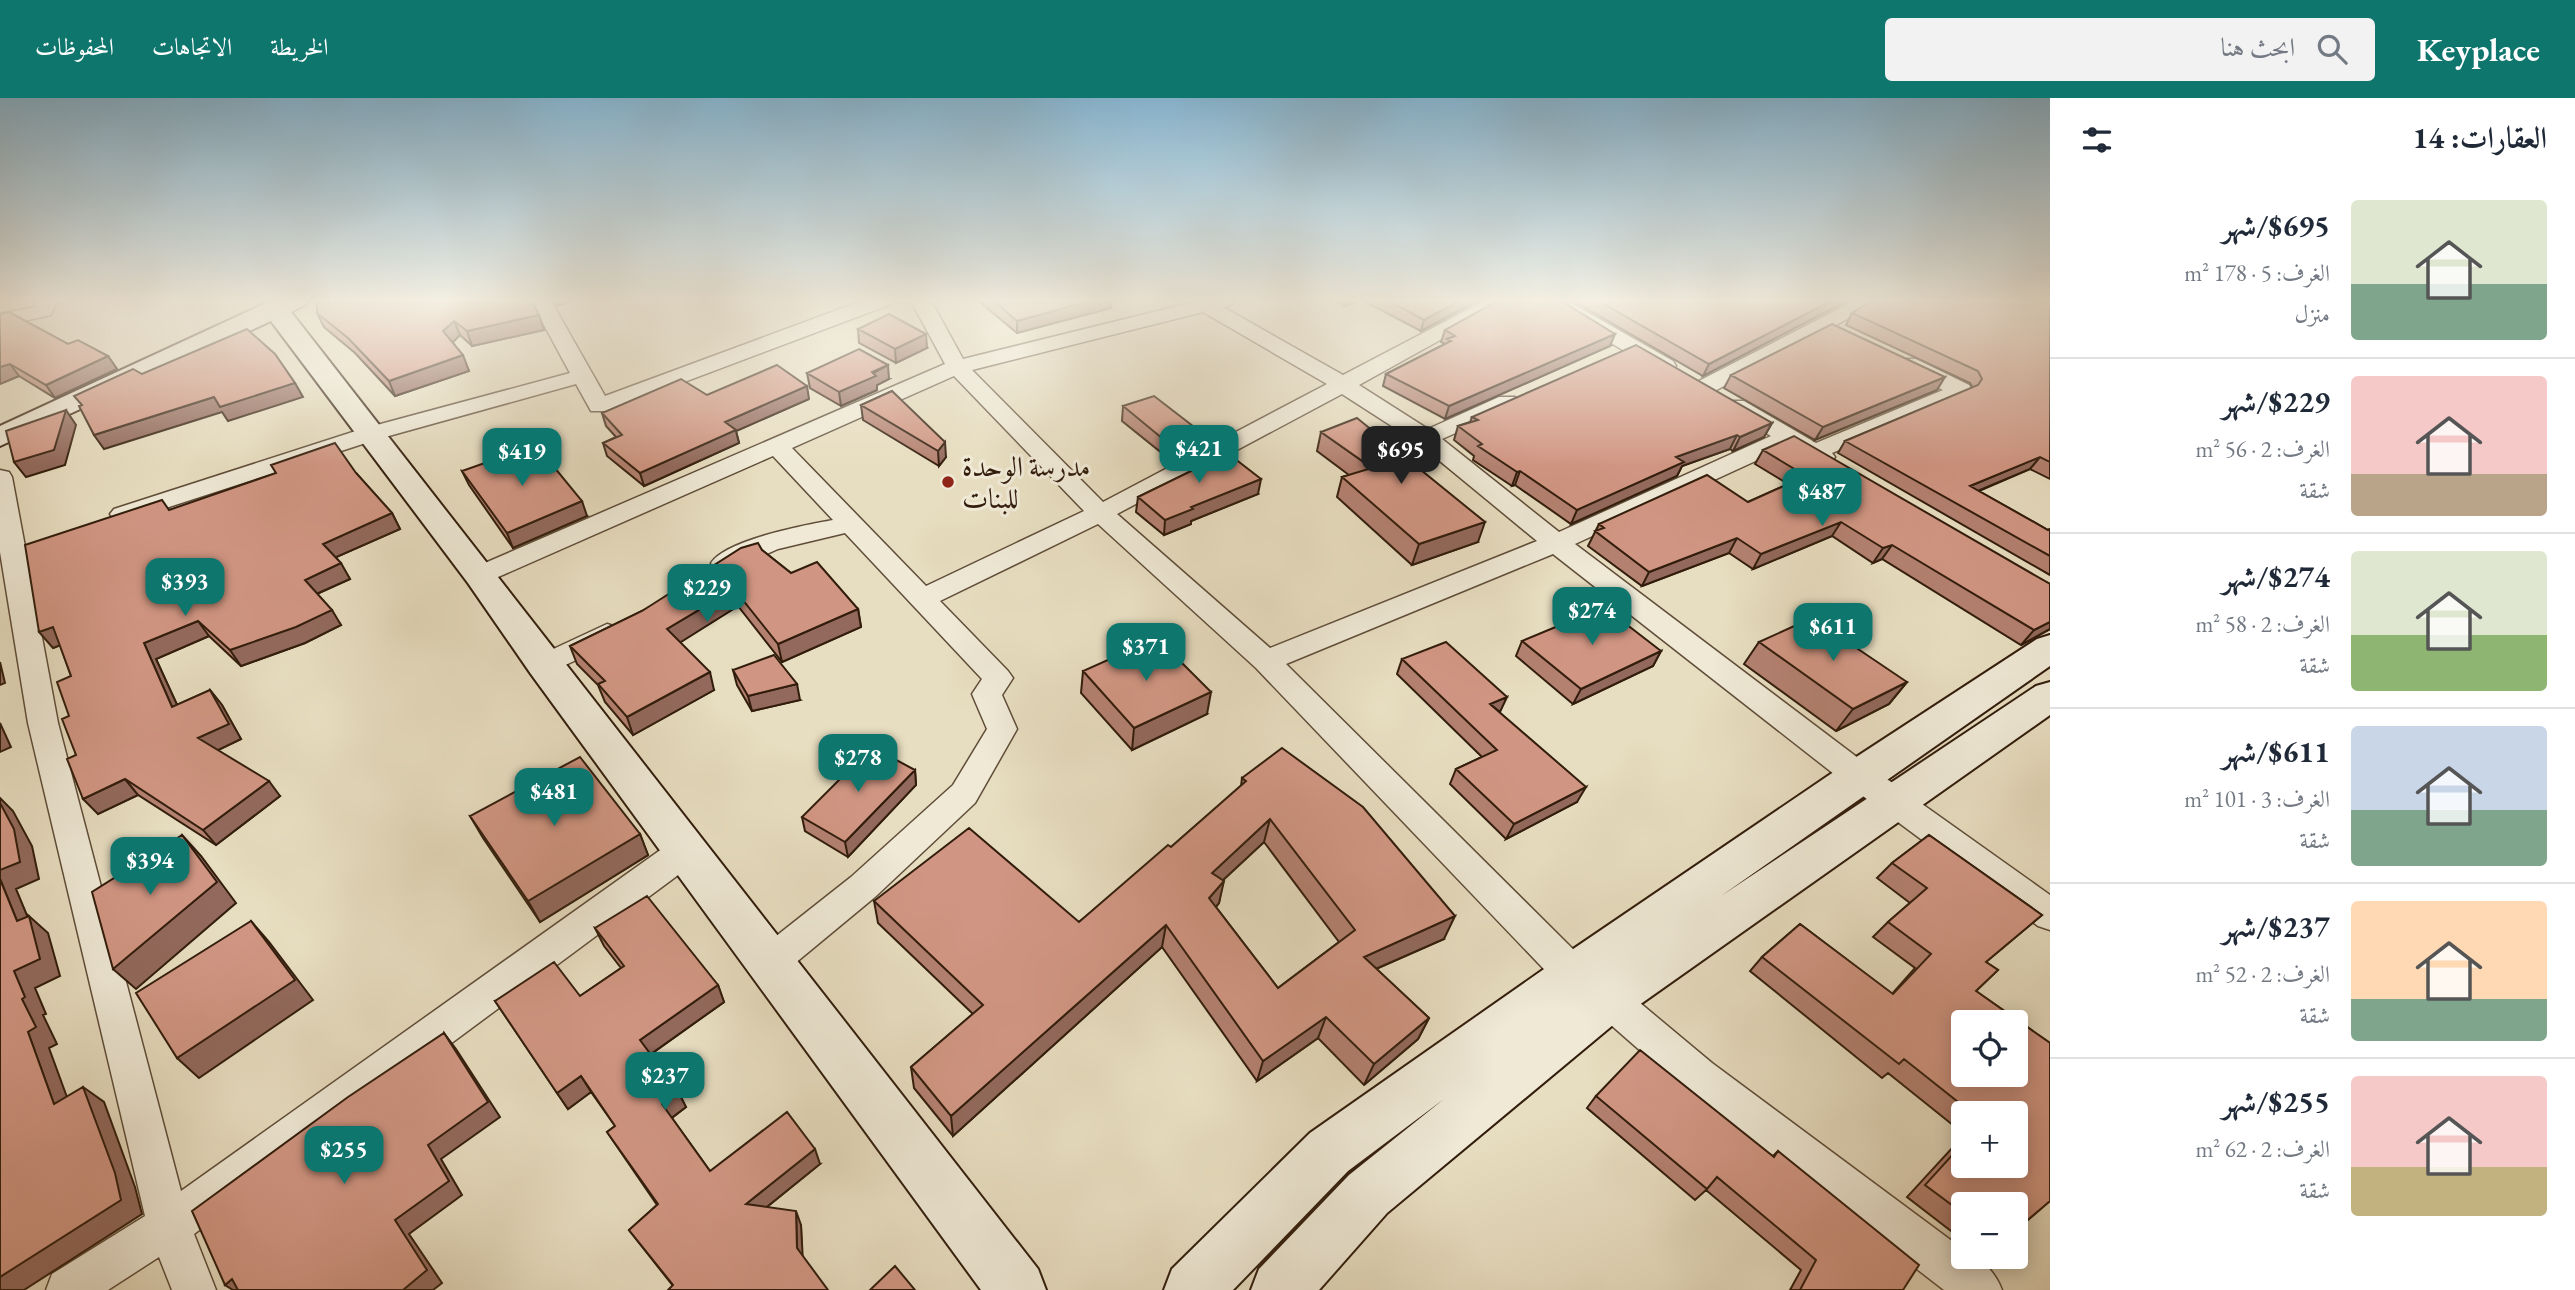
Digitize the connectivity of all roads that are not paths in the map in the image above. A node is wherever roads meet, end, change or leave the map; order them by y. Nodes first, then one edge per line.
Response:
1 (178, 355) edge
2 (319, 355) edge
3 (570, 355) edge
4 (739, 355) edge
5 (950, 355) edge
6 (1007, 355) edge
7 (1297, 355) edge
8 (1401, 355) edge
9 (1616, 355) edge
10 (1646, 355) edge
11 (1767, 355) edge
12 (1887, 355) edge
13 (1608, 358) edge
14 (957, 367) junction
15 (582, 376) junction
16 (1344, 385) junction
17 (1703, 387) junction
18 (1523, 395) edge
19 (370, 434) junction
20 (0, 437) edge
21 (1789, 437) junction
22 (1426, 438) junction
23 (778, 447) junction
24 (1815, 452) junction
25 (1844, 469) edge
26 (0, 477) edge
27 (1100, 513) junction
28 (103, 521) edge
29 (850, 524) junction
30 (1556, 543) junction
31 (480, 575) junction
32 (702, 577) edge
33 (921, 599) junction
34 (12, 615) edge
35 (625, 624) edge
36 (2050, 648) edge
37 (1266, 661) junction
38 (544, 665) junction
39 (2050, 696) edge
40 (1877, 789) junction
41 (685, 851) junction
42 (2050, 915) edge
43 (769, 963) junction
44 (1591, 987) junction
45 (169, 1226) junction
46 (68, 1290) edge
47 (194, 1290) edge
48 (1017, 1290) edge
49 (1193, 1290) edge
50 (1280, 1290) edge
51 (1980, 1290) edge

1 - 20 street
2 - 19 street
3 - 15 street
4 - 15 street
5 - 14 street
6 - 14 street
7 - 16 street
8 - 16 street
9 - 13 street
10 - 17 street
11 - 17 street
12 - 24 street
14 - 23 street
14 - 27 street
15 - 19 street
16 - 22 street
16 - 27 street
17 - 21 street
18 - 22 street
19 - 28 street
19 - 31 street
21 - 24 street
21 - 30 street
22 - 30 street
23 - 29 street
23 - 31 street
24 - 25 street
26 - 34 street
27 - 33 street
27 - 37 street
29 - 32 street
29 - 33 street
30 - 37 street
30 - 40 street
31 - 38 street
33 - 43 street
34 - 45 street
35 - 38 street
36 - 40 street
37 - 44 street
38 - 41 street
39 - 40 street
40 - 42 street
40 - 44 street
41 - 43 street
41 - 45 street
43 - 48 street
44 - 49 street
44 - 50 street
44 - 51 street
45 - 46 street
45 - 47 street

